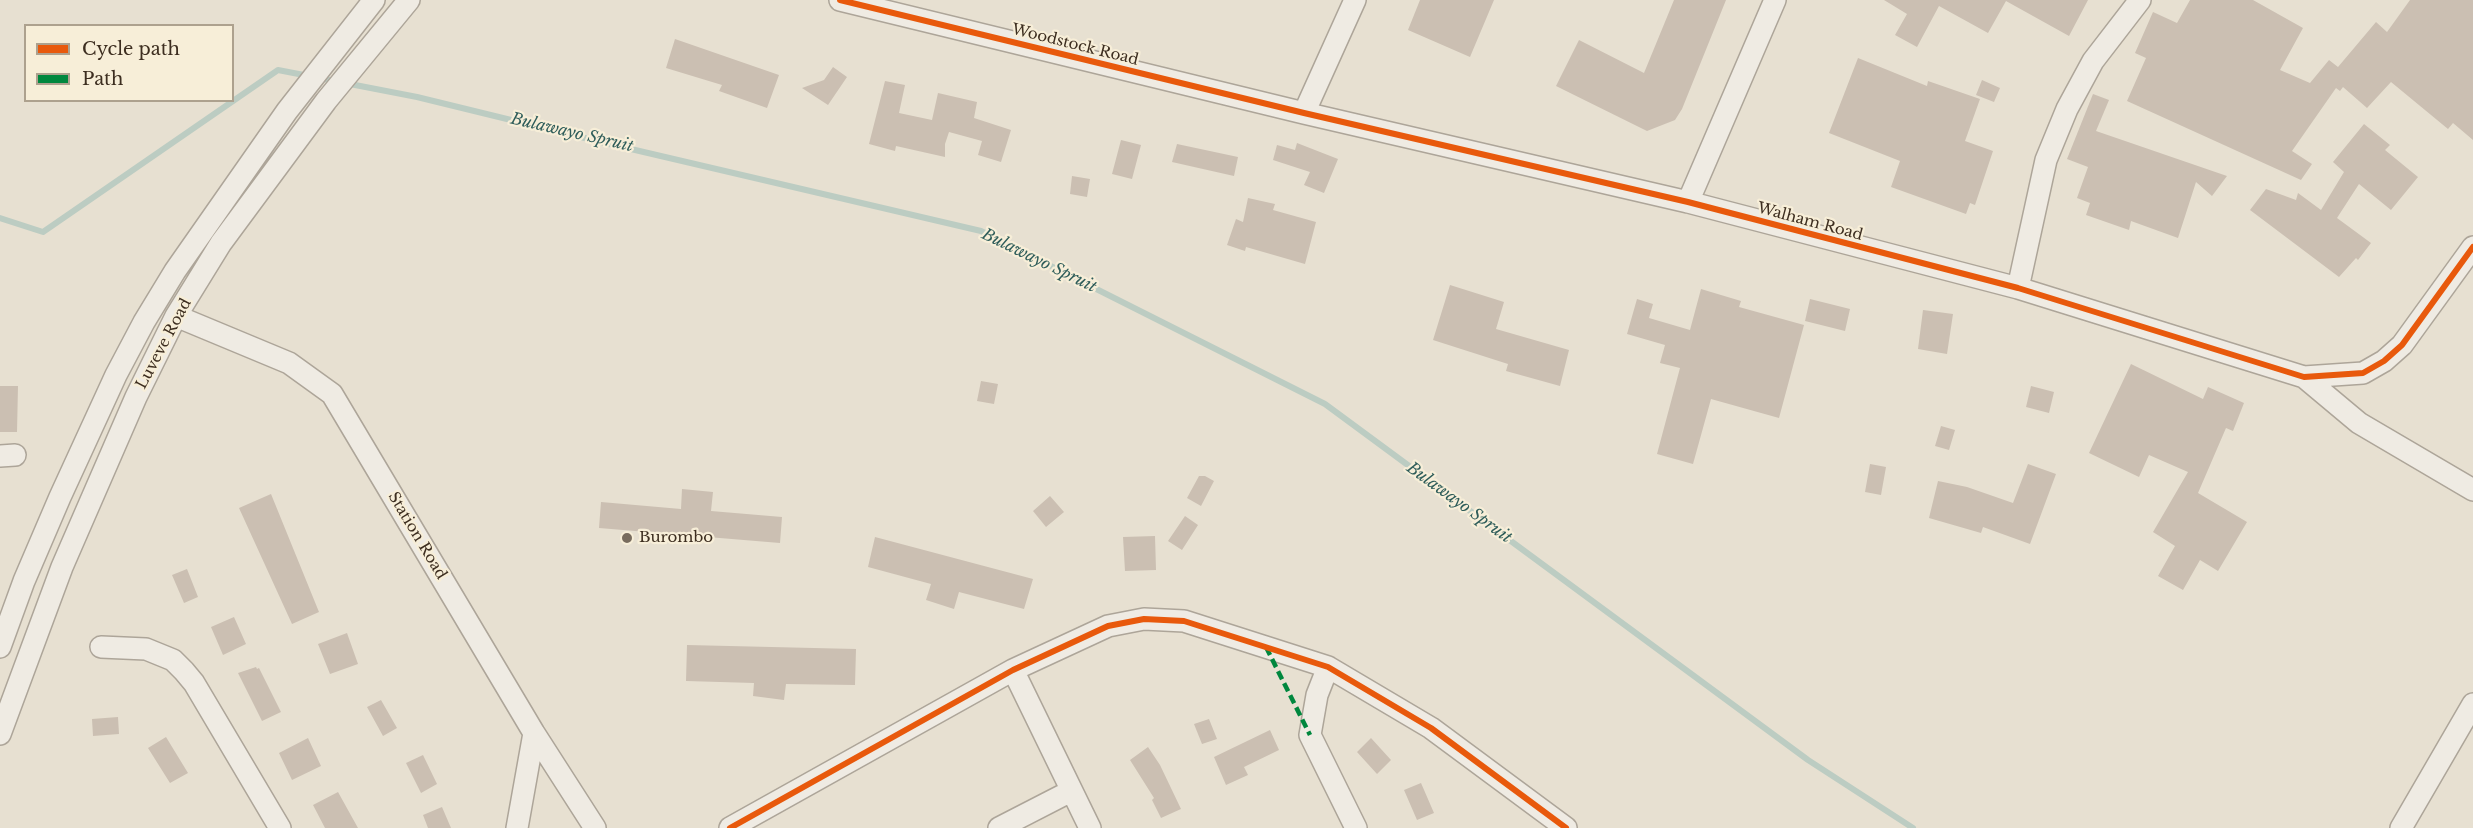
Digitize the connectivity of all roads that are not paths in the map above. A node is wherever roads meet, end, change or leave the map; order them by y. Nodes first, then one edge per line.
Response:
1 (374, 0) edge
2 (409, 0) edge
3 (840, 0) edge
4 (1355, 0) edge
5 (1774, 0) edge
6 (2140, 0) edge
7 (1304, 113) junction
8 (1688, 202) junction
9 (2473, 247) edge
10 (2018, 288) junction
11 (176, 316) junction
12 (2304, 377) junction
13 (2473, 490) edge
14 (0, 647) edge
15 (101, 647) dead end
16 (1328, 667) junction
17 (1013, 670) junction
18 (2473, 704) edge
19 (534, 733) junction
20 (0, 734) edge
21 (1071, 791) junction
22 (280, 828) edge
23 (517, 828) edge
24 (595, 828) edge
25 (730, 828) edge
26 (999, 828) edge
27 (1090, 828) edge
28 (1356, 828) edge
29 (1566, 828) edge
30 (2401, 828) edge

1 - 14 street, Luveve Road
2 - 11 street, Luveve Road
3 - 7 street, Woodstock Road
4 - 7 street
5 - 8 street
6 - 10 street
7 - 8 street, Walham Road
8 - 10 street, Walham Road
9 - 12 street
10 - 12 street, Walham Road
11 - 19 street, Station Road
11 - 20 street, Luveve Road
12 - 13 street
15 - 22 street
16 - 17 street
16 - 28 street
16 - 29 street
17 - 21 street
17 - 25 street
18 - 30 street
19 - 23 street
19 - 24 street, Station Road
21 - 26 street
21 - 27 street

